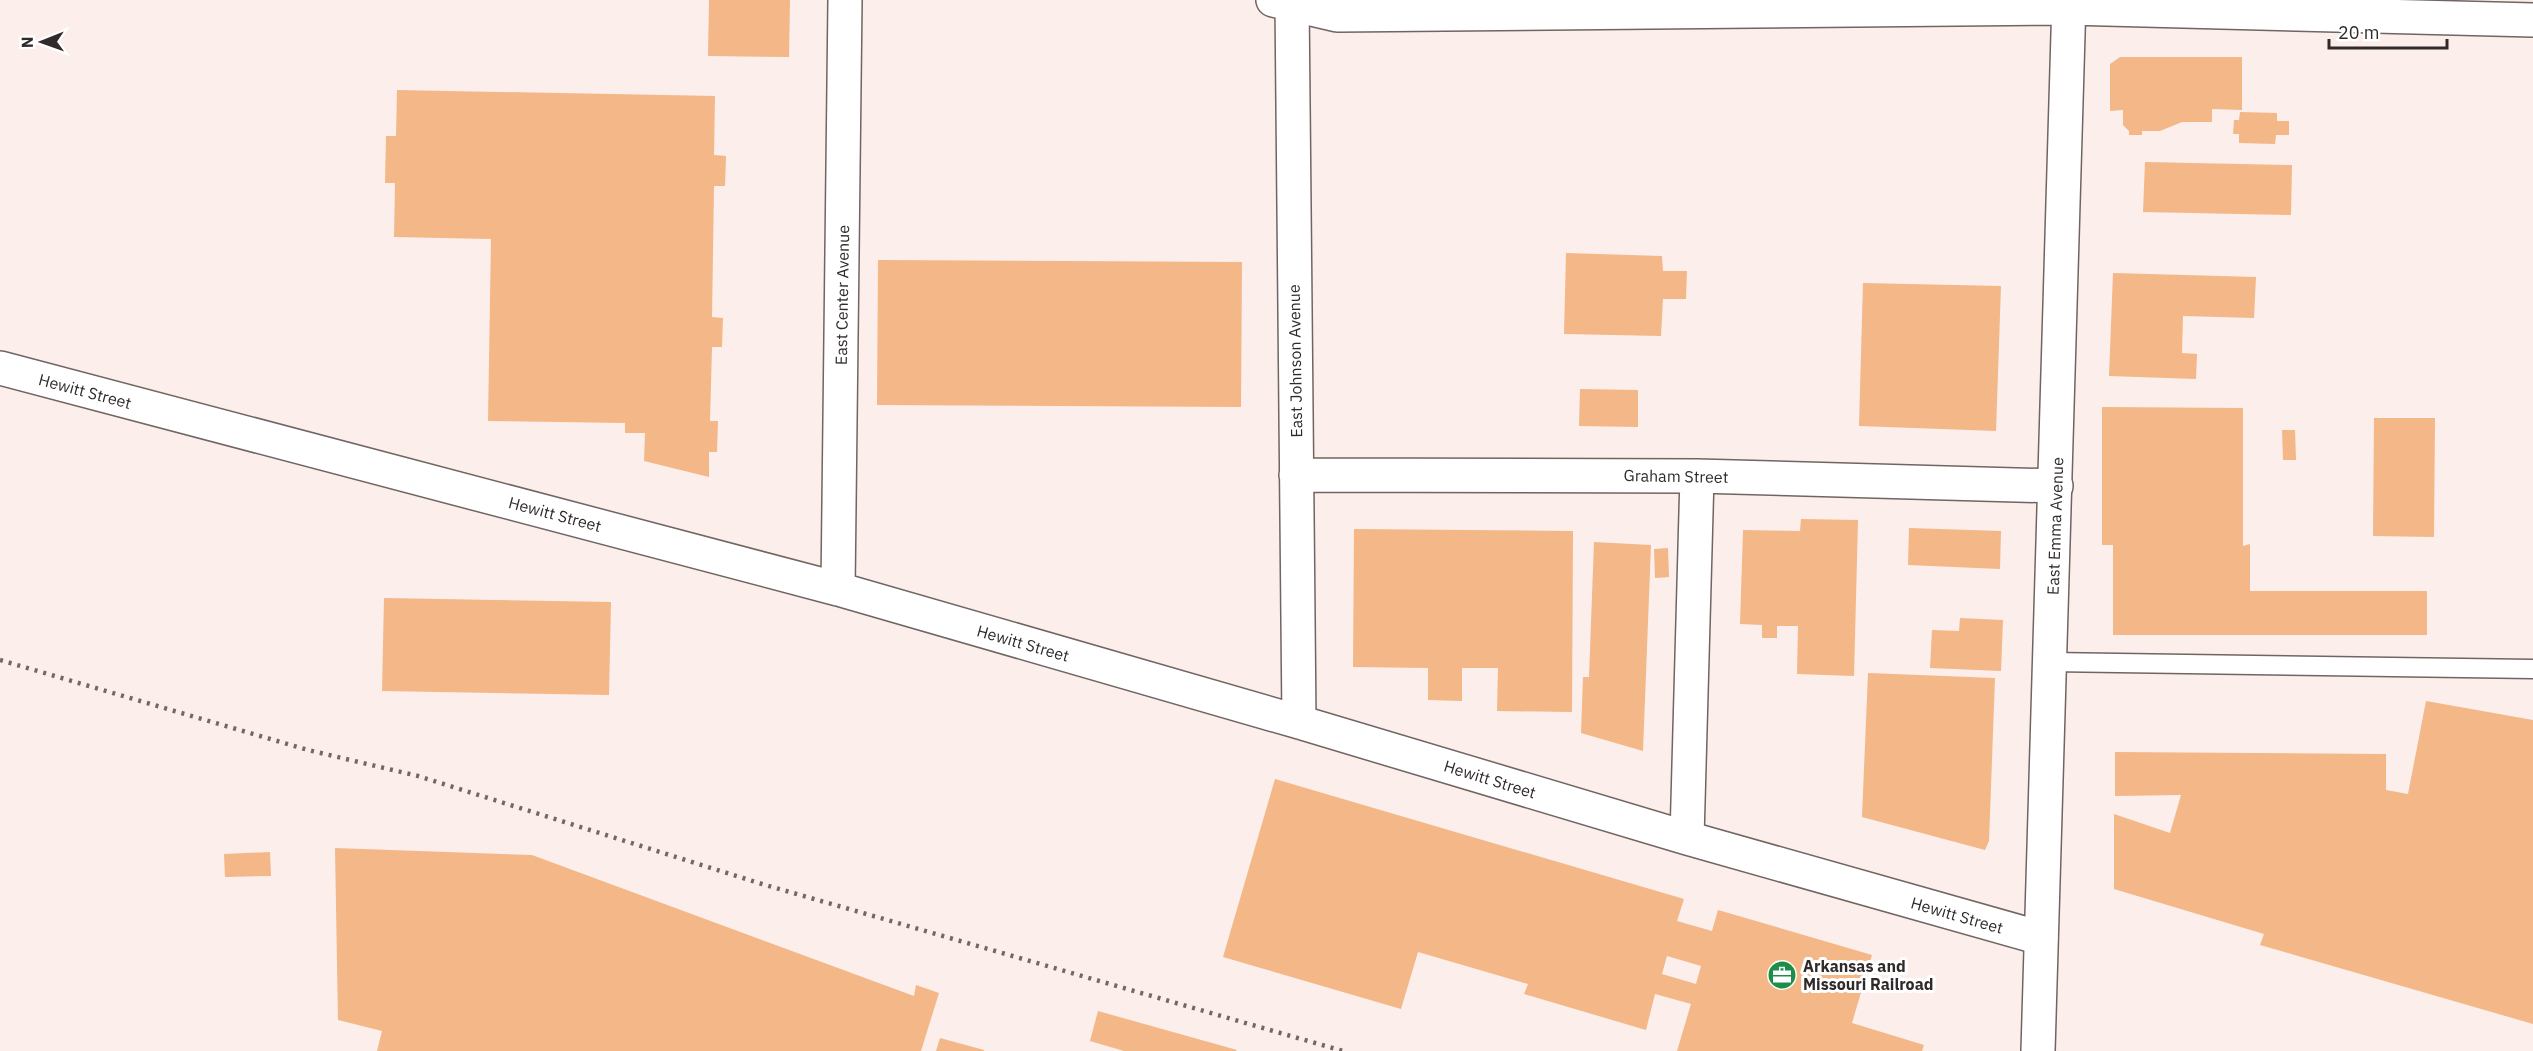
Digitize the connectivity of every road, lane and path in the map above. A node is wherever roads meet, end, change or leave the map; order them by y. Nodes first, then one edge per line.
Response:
1 (845, 0) edge
2 (1285, 1) edge
3 (2069, 4) edge
4 (2533, 20) edge
5 (0, 368) edge
6 (1296, 475) junction
7 (1697, 476) junction
8 (2056, 486) junction
9 (838, 589) junction
10 (2050, 662) junction
11 (2533, 669) edge
12 (1299, 722) junction
13 (1686, 838) junction
14 (2041, 939) junction
15 (2038, 1051) edge

1 - 9 street, East Center Avenue
2 - 3 street
2 - 6 street, East Johnson Avenue
3 - 4 street
3 - 8 street, East Emma Avenue
5 - 9 street, Hewitt Street
6 - 7 street, Graham Street
6 - 12 street, East Johnson Avenue
7 - 8 street, Graham Street
7 - 13 street
8 - 10 street, East Emma Avenue
9 - 12 street, Hewitt Street
10 - 11 lane
10 - 14 street, East Emma Avenue
12 - 13 street, Hewitt Street
13 - 14 street, Hewitt Street
14 - 15 street, East Emma Avenue

